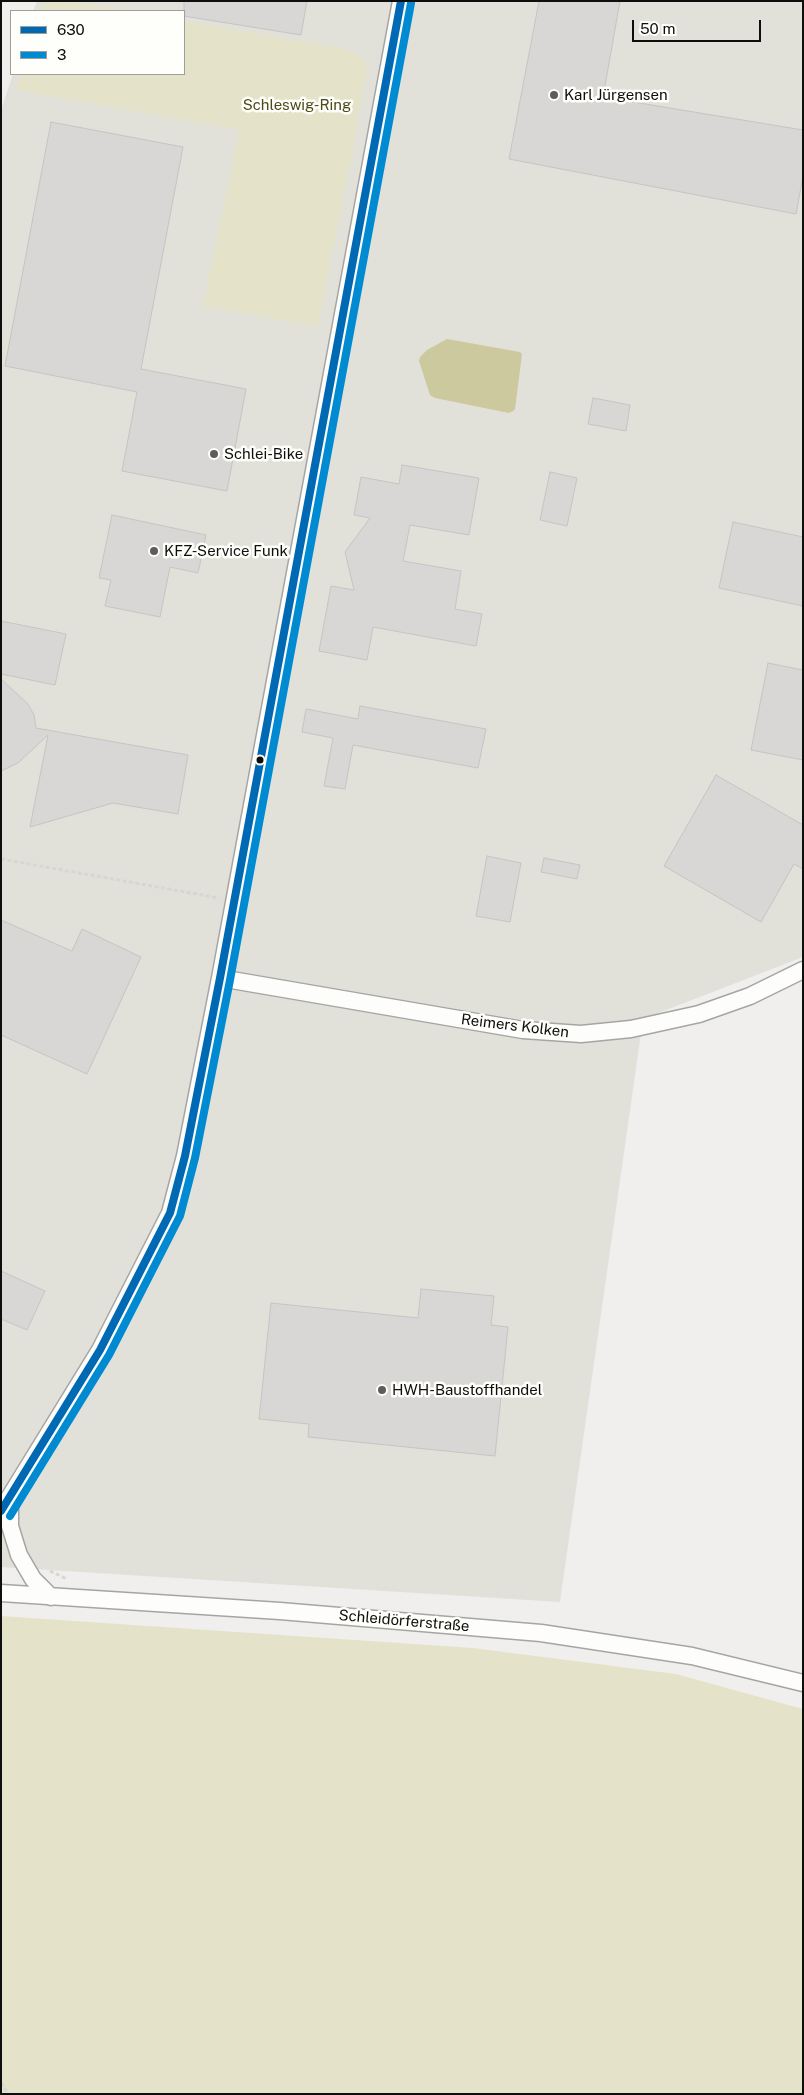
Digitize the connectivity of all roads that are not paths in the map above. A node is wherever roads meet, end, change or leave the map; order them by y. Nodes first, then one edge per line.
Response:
1 (401, 1) edge
2 (803, 970) edge
3 (220, 978) junction
4 (10, 1497) junction
5 (1, 1511) edge
6 (1, 1593) edge
7 (51, 1597) junction
8 (803, 1683) edge

1 - 3 street
2 - 3 street, Reimers Kolken
3 - 4 street
4 - 5 street
4 - 7 street
6 - 7 street, Schleidörferstraße
7 - 8 street, Schleidörferstraße

